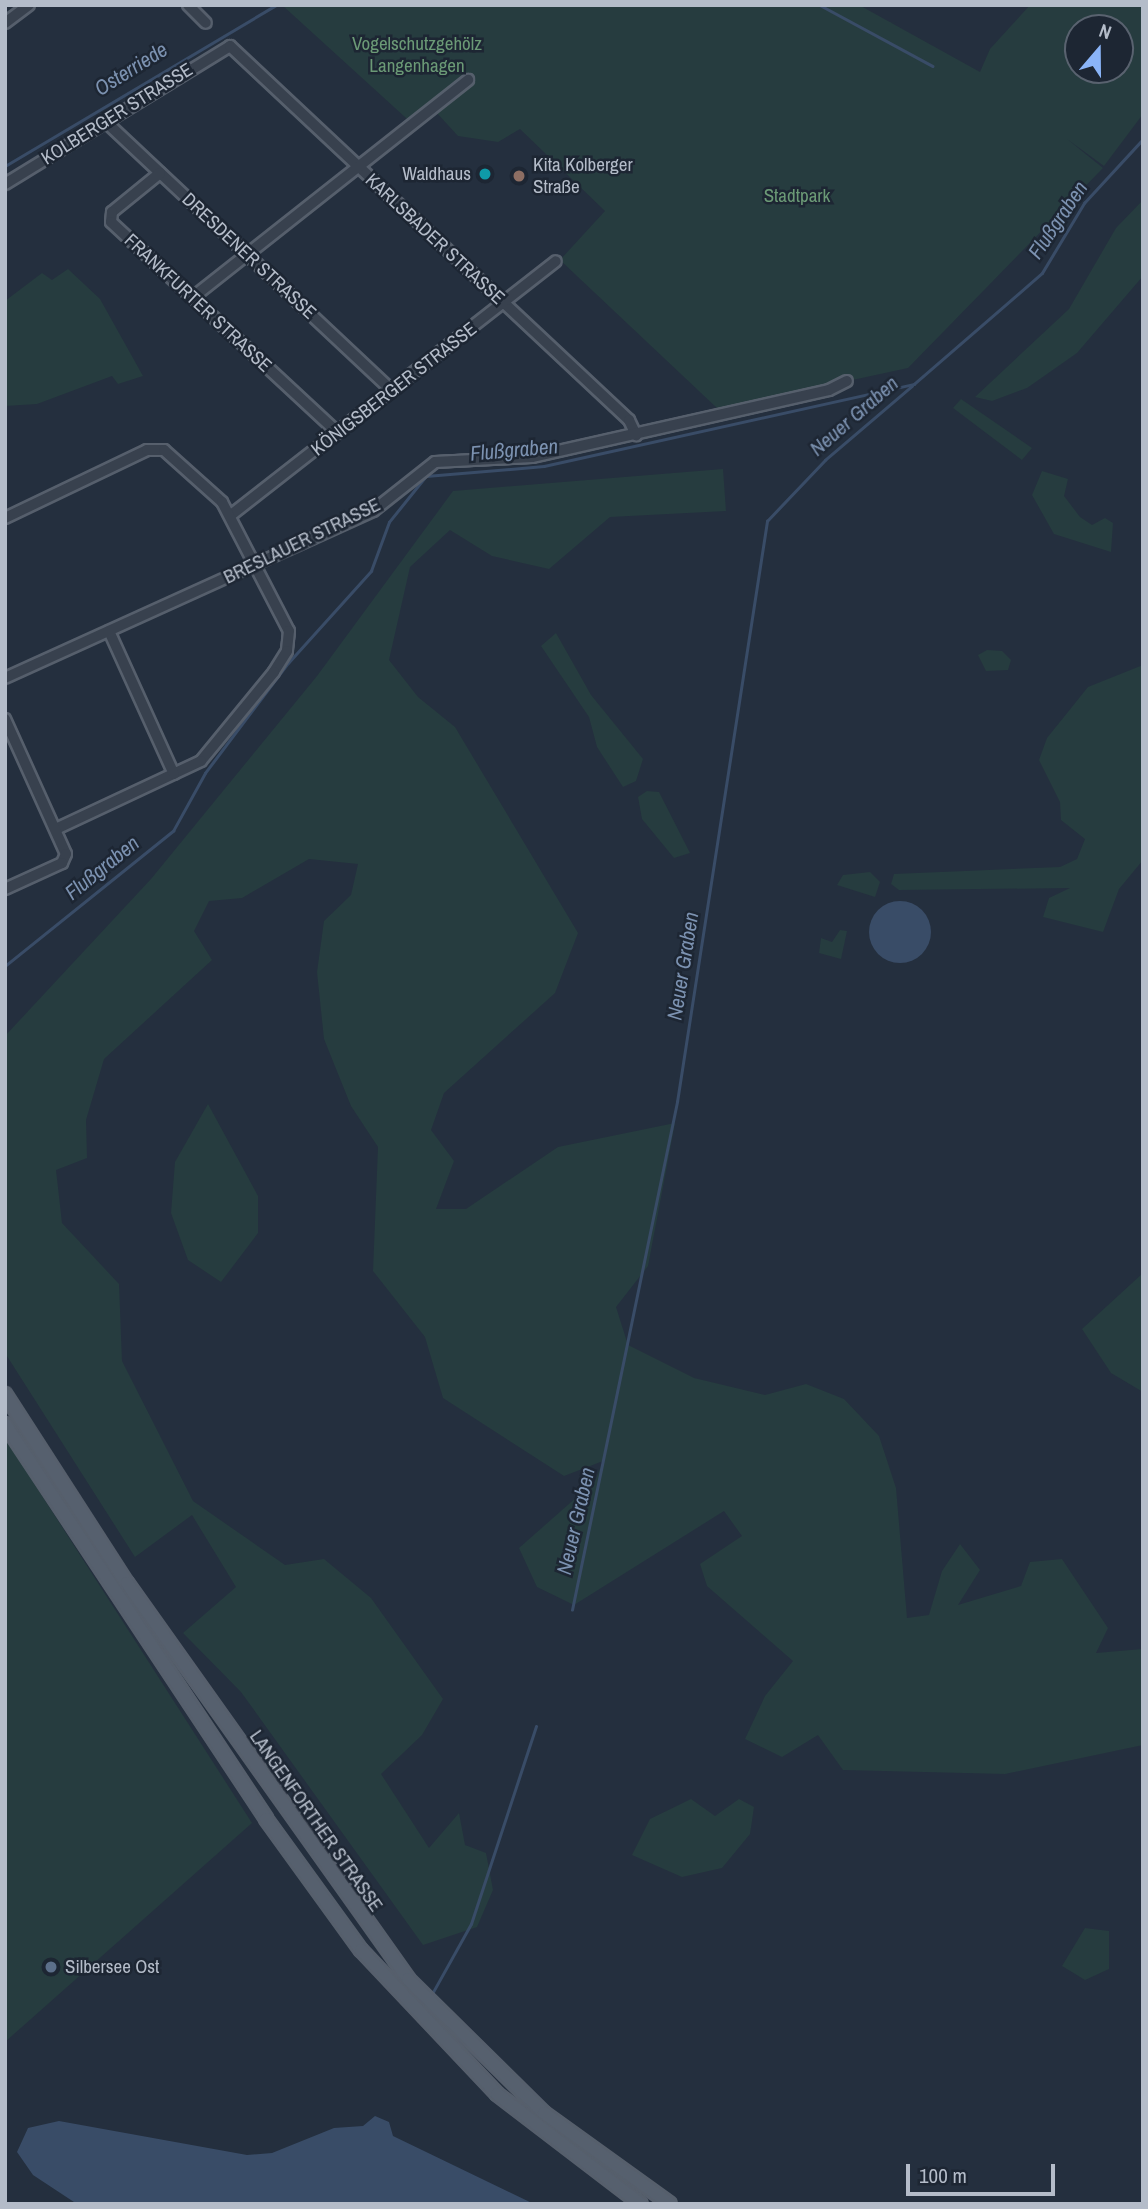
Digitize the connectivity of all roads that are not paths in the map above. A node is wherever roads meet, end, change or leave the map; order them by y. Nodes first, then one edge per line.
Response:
1 (29, 5) edge
2 (188, 5) edge
3 (5, 23) edge
4 (206, 23) dead end
5 (230, 46) joint
6 (468, 80) dead end
7 (106, 122) junction
8 (360, 167) junction
9 (160, 173) junction
10 (5, 184) edge
11 (248, 255) junction
12 (556, 261) dead end
13 (192, 298) junction
14 (503, 303) junction
15 (847, 381) dead end
16 (392, 391) junction
17 (338, 433) junction
18 (636, 435) junction
19 (231, 515) junction
20 (5, 518) edge
21 (257, 563) junction
22 (109, 631) junction
23 (5, 678) edge
24 (5, 719) edge
25 (174, 774) junction
26 (56, 829) junction
27 (5, 889) edge
28 (5, 1394) edge
29 (5, 1424) edge
30 (641, 2204) edge
31 (670, 2204) edge

1 - 3 street
2 - 4 street
5 - 7 street, KOLBERGER STRASSE
5 - 8 street, KARLSBADER STRASSE
6 - 8 street
7 - 9 street, DRESDENER STRASSE
7 - 10 street, KOLBERGER STRASSE
8 - 11 street
8 - 14 street, KARLSBADER STRASSE
9 - 11 street, DRESDENER STRASSE
9 - 13 street, FRANKFURTER STRASSE
11 - 13 street
11 - 16 street, DRESDENER STRASSE
12 - 14 street, KÖNIGSBERGER STRASSE
13 - 17 street, FRANKFURTER STRASSE
14 - 16 street, KÖNIGSBERGER STRASSE
14 - 18 street, KARLSBADER STRASSE
15 - 18 street, BRESLAUER STRASSE
16 - 17 street, KÖNIGSBERGER STRASSE
17 - 19 street, KÖNIGSBERGER STRASSE
18 - 21 street, BRESLAUER STRASSE
19 - 20 street
19 - 21 street
21 - 22 street, BRESLAUER STRASSE
21 - 25 street
22 - 23 street, BRESLAUER STRASSE
22 - 25 street
24 - 26 street
25 - 26 street
26 - 27 street
28 - 31 main road, LANGENFORTHER STRASSE
29 - 30 main road, LANGENFORTHER STRASSE

